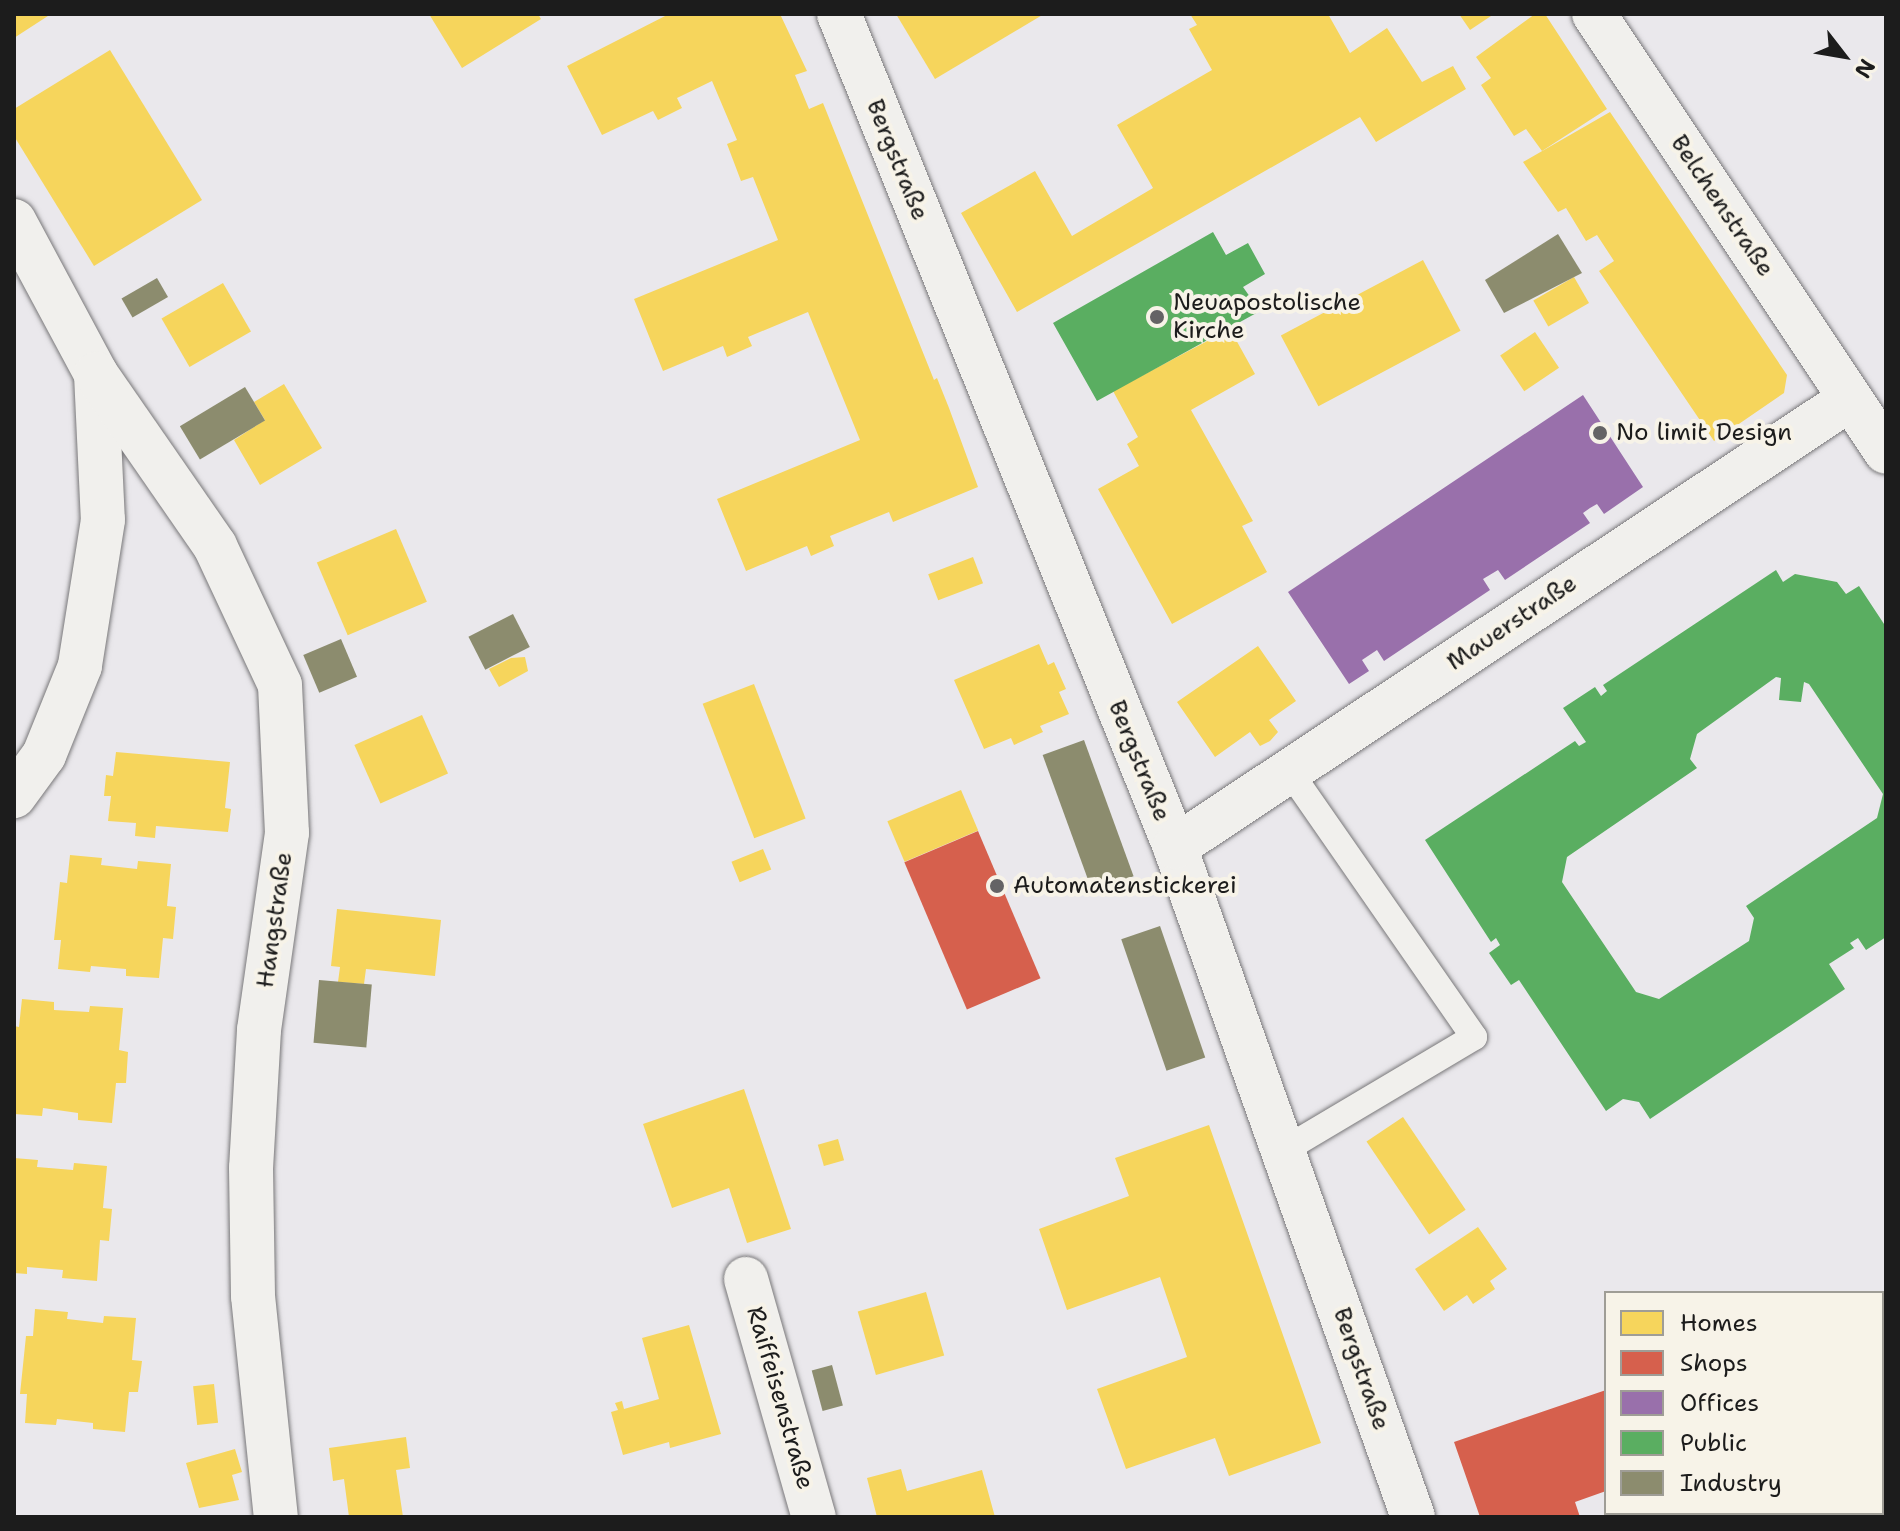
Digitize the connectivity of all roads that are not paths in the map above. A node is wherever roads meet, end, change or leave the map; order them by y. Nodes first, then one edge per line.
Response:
1 (839, 14) edge
2 (1594, 14) edge
3 (14, 221) edge
4 (96, 374) junction
5 (1850, 399) junction
6 (1886, 452) edge
7 (1289, 771) junction
8 (14, 796) edge
9 (1175, 847) junction
10 (1284, 1150) junction
11 (746, 1279) dead end
12 (276, 1517) edge
13 (814, 1517) edge
14 (1413, 1517) edge

1 - 9 street, Bergstraße
2 - 5 street, Belchenstraße
3 - 4 street, Hangstraße
4 - 8 street
4 - 12 street, Hangstraße
5 - 6 street, Belchenstraße
5 - 7 street, Mauerstraße
7 - 9 street, Mauerstraße
7 - 10 lane
9 - 10 street, Bergstraße
10 - 14 street, Bergstraße
11 - 13 street, Raiffeisenstraße

